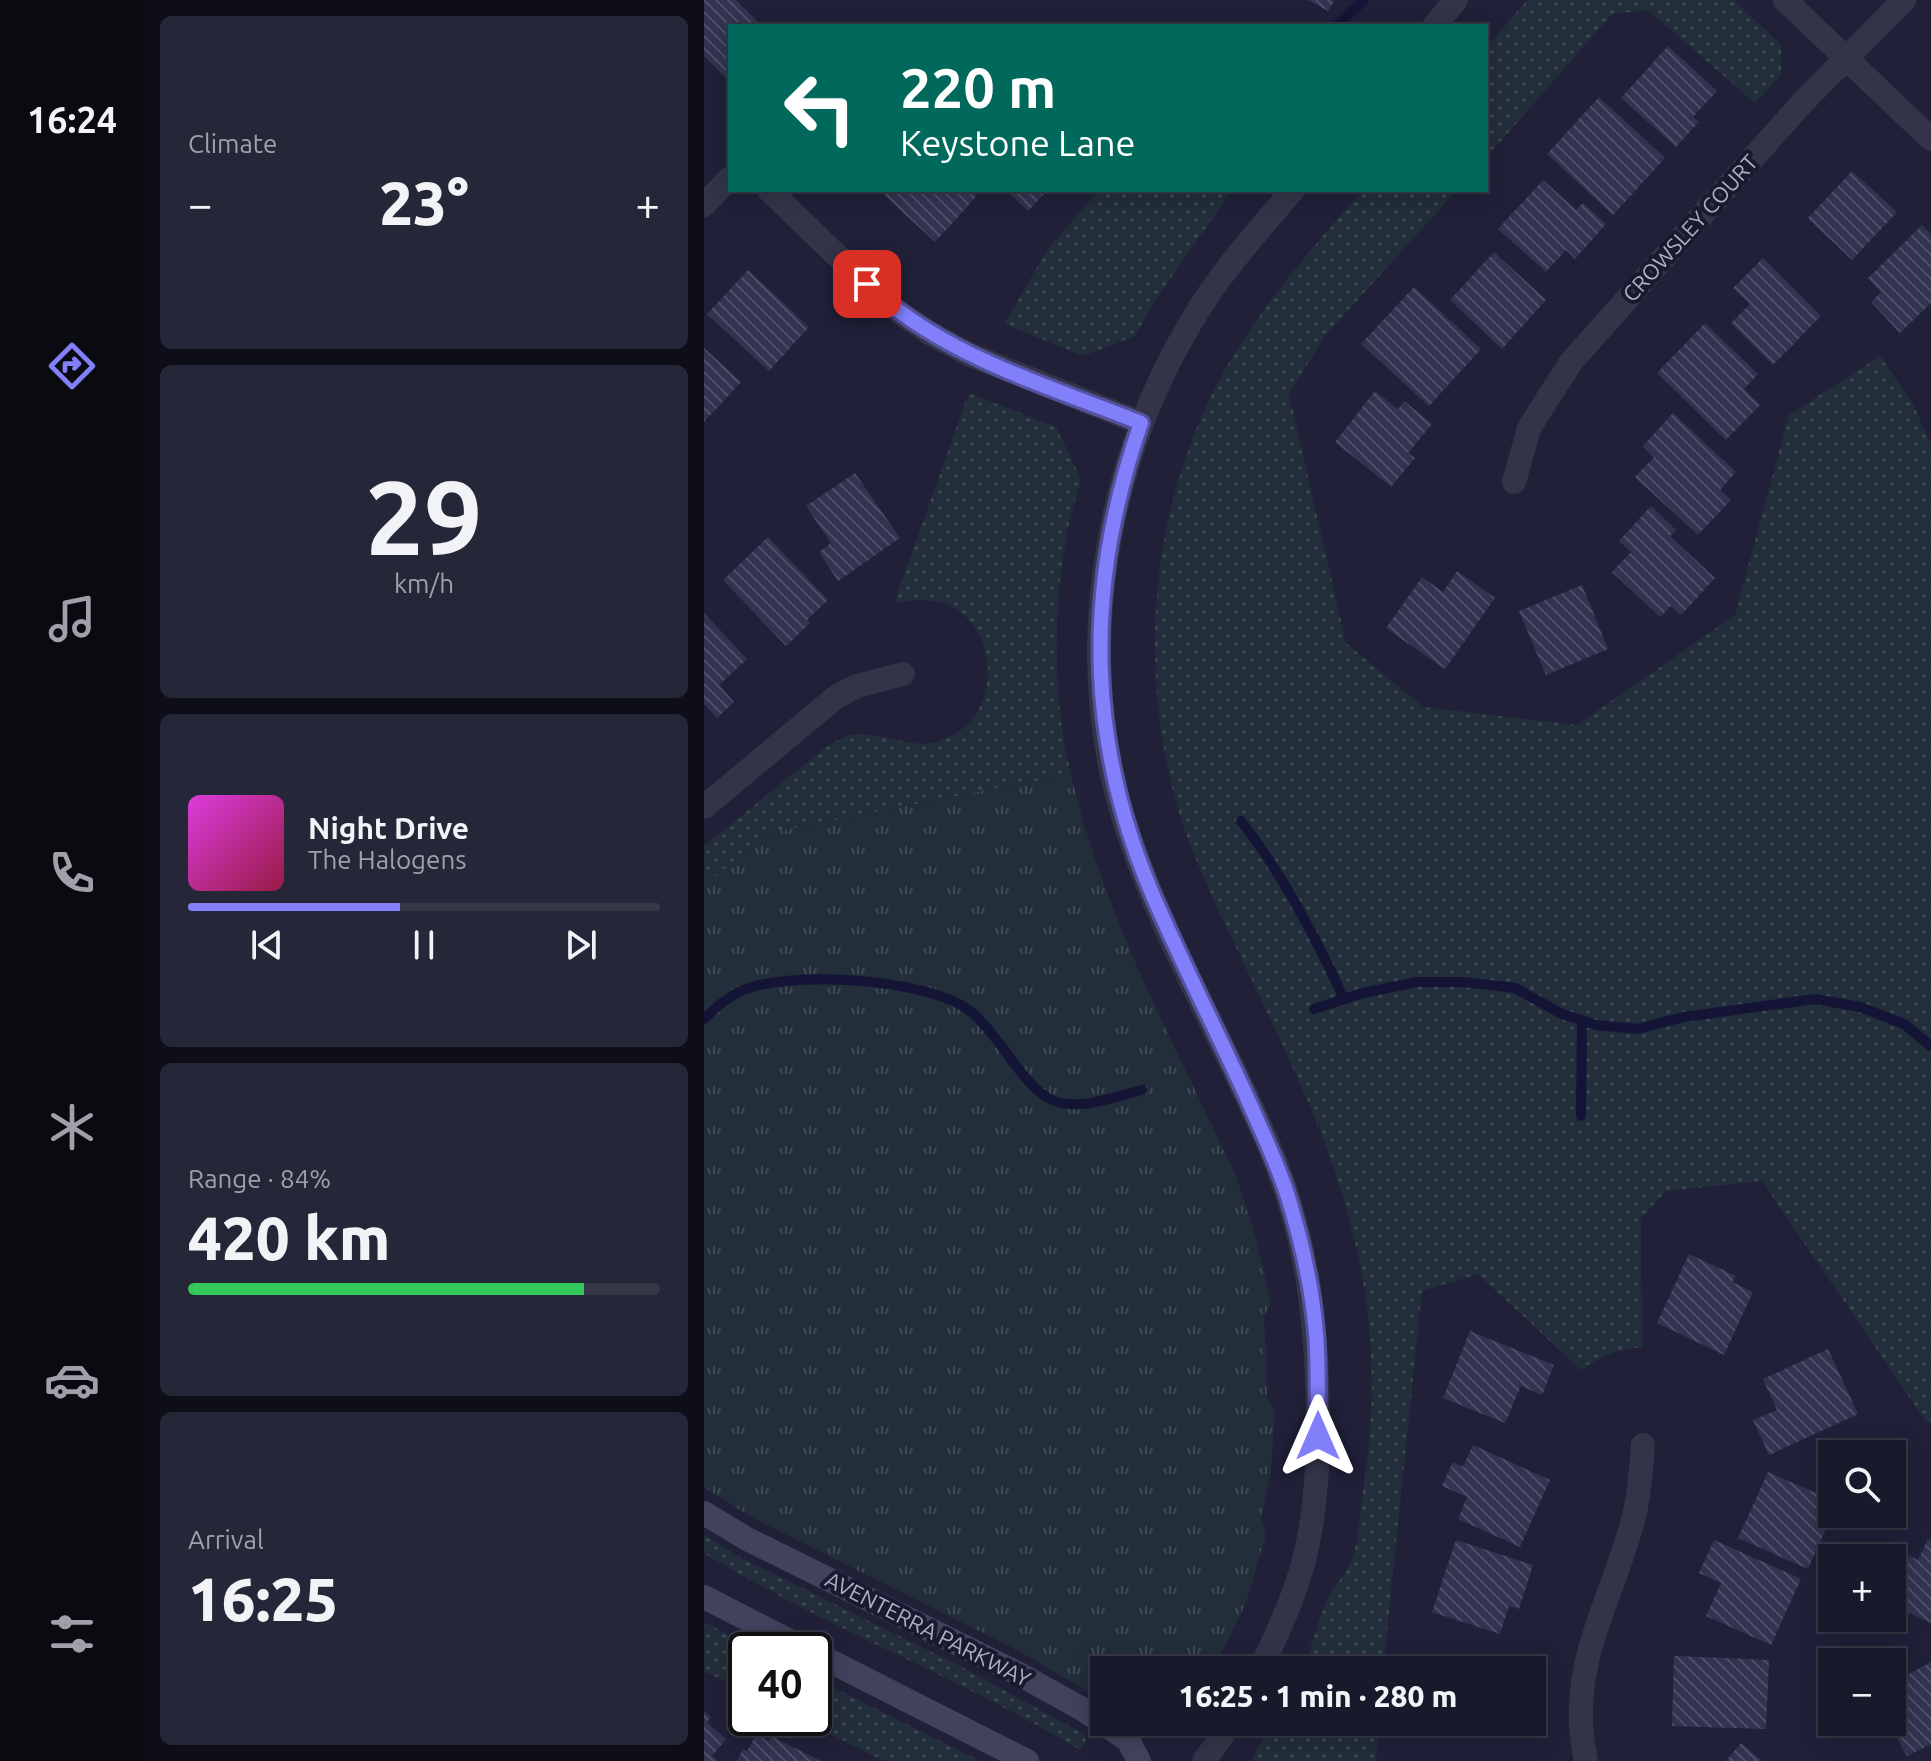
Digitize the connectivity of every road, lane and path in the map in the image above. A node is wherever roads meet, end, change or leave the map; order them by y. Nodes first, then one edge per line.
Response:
1 (1456, 0) edge
2 (1785, 0) edge
3 (1904, 0) edge
4 (1436, 24) edge
5 (1845, 57) junction
6 (1931, 139) edge
7 (728, 180) edge
8 (771, 192) edge
9 (1291, 192) edge
10 (704, 205) edge
11 (1141, 423) junction
12 (1514, 482) dead end
13 (903, 674) dead end
14 (704, 807) edge
15 (1643, 1445) dead end
16 (704, 1513) edge
17 (704, 1597) edge
18 (772, 1632) edge
19 (1266, 1656) edge
20 (832, 1662) edge
21 (1222, 1736) edge
22 (1027, 1761) edge
23 (1139, 1761) edge
24 (1204, 1761) edge
25 (1586, 1761) edge

1 - 4 street
2 - 5 street
3 - 5 street, CROWSLEY COURT
5 - 6 street
5 - 12 street, CROWSLEY COURT
7 - 10 street
8 - 11 street
9 - 11 street
11 - 19 street
13 - 14 street
15 - 25 street
16 - 23 main road, AVENTERRA PARKWAY
17 - 18 main road
20 - 22 main road
21 - 24 street

